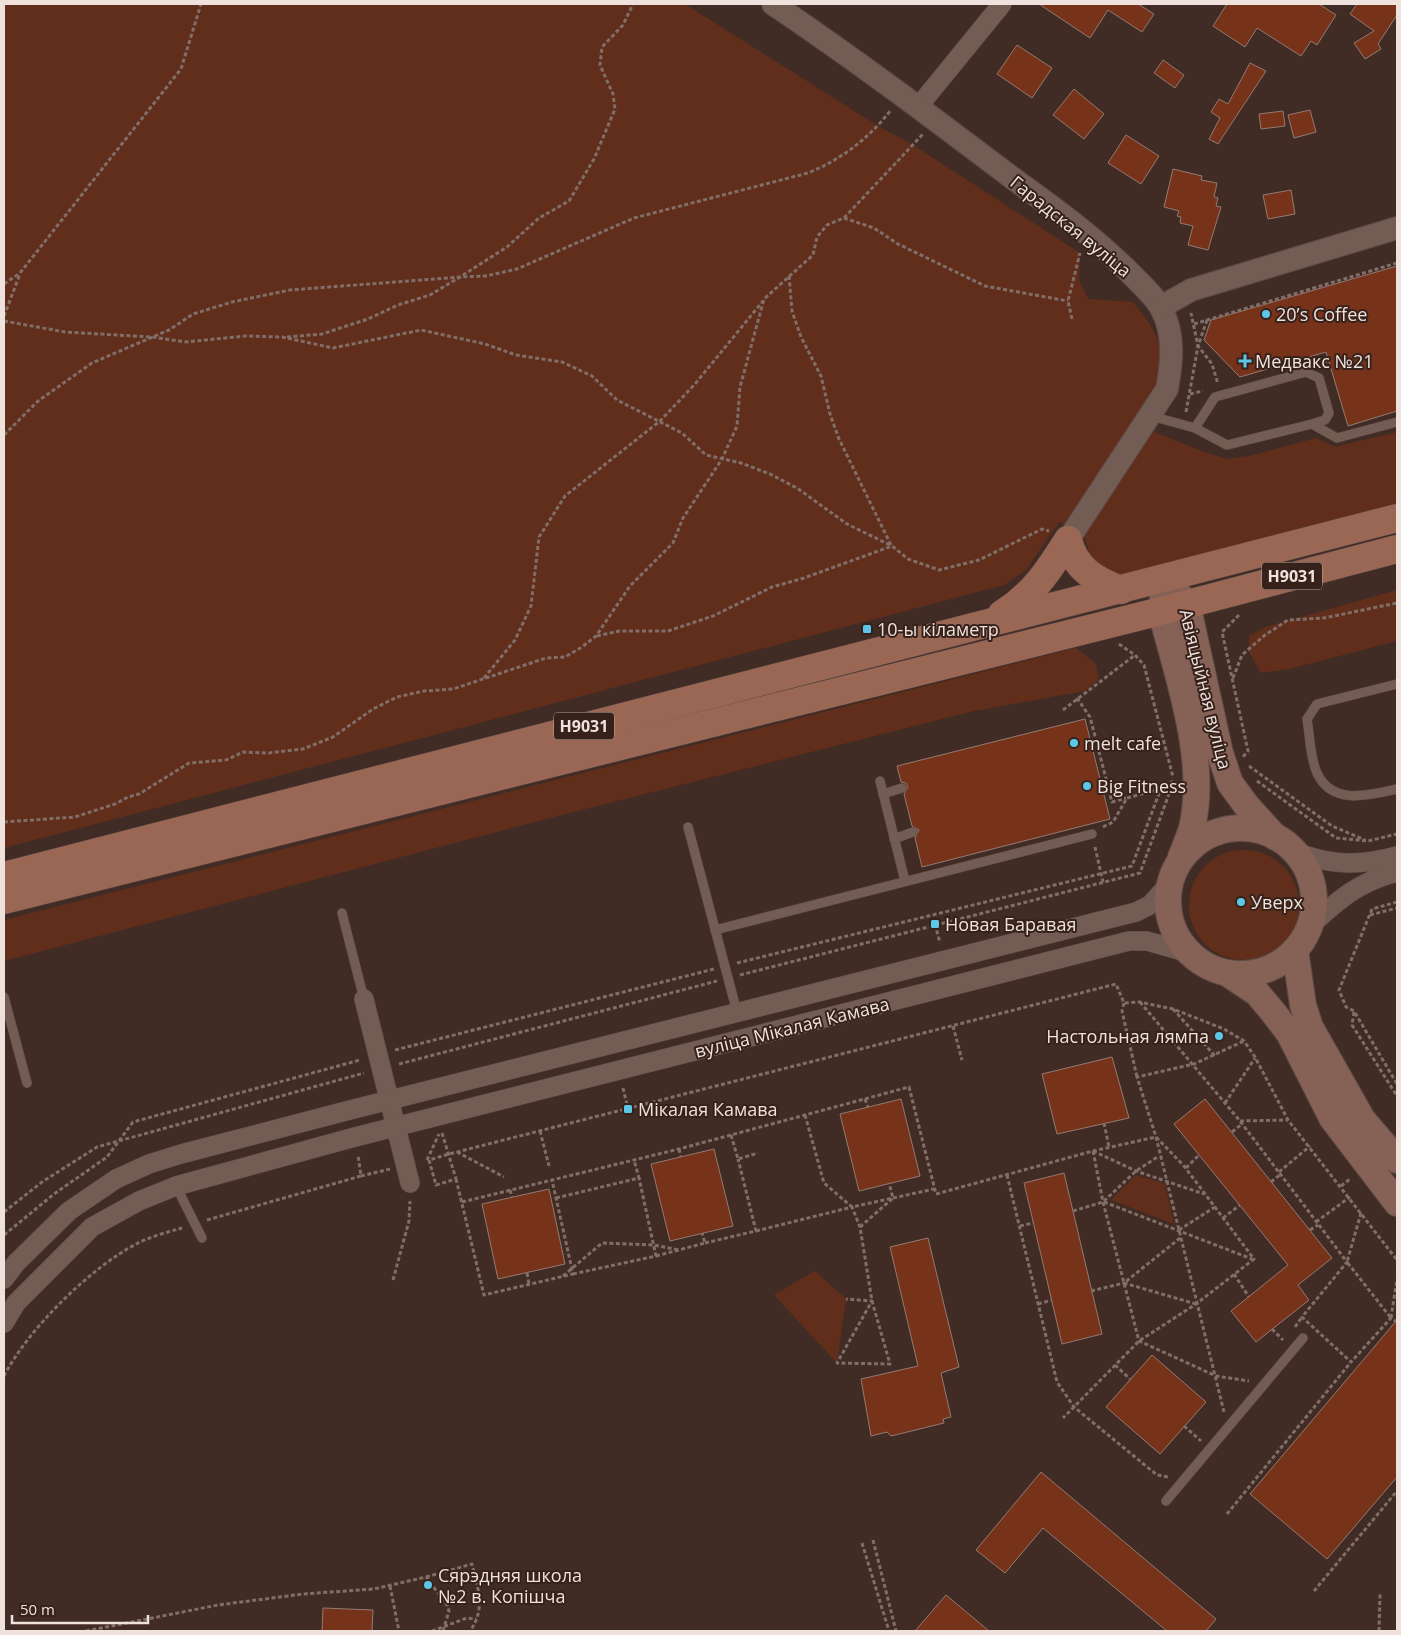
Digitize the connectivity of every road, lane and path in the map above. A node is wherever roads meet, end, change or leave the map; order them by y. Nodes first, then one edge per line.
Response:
1 (201, 4) edge
2 (633, 4) edge
3 (773, 4) edge
4 (1002, 4) edge
5 (910, 102) junction
6 (936, 120) junction
7 (844, 218) junction
8 (1397, 228) edge
9 (1088, 235) junction
10 (1397, 263) edge
11 (20, 273) junction
12 (460, 276) junction
13 (789, 276) junction
14 (4, 284) edge
15 (764, 299) junction
16 (1068, 301) junction
17 (1161, 307) junction
18 (4, 316) edge
19 (1072, 319) dead end
20 (1207, 320) junction
21 (4, 321) edge
22 (1194, 324) dead end
23 (152, 337) junction
24 (282, 337) junction
25 (1218, 387) dead end
26 (1151, 416) junction
27 (660, 421) junction
28 (1397, 422) edge
29 (1312, 424) junction
30 (1196, 428) junction
31 (4, 435) edge
32 (722, 459) junction
33 (1397, 518) edge
34 (1060, 536) junction
35 (892, 546) junction
36 (1397, 549) edge
37 (1165, 579) junction
38 (1121, 590) junction
39 (1397, 603) edge
40 (1187, 604) junction
41 (1161, 611) junction
42 (989, 622) junction
43 (1222, 632) dead end
44 (596, 636) junction
45 (1232, 678) junction
46 (484, 679) junction
47 (1397, 684) edge
48 (1078, 698) junction
49 (1063, 710) dead end
50 (1242, 758) dead end
51 (1245, 764) dead end
52 (1251, 777) dead end
53 (880, 780) dead end
54 (1174, 780) junction
55 (902, 788) dead end
56 (1161, 788) junction
57 (1397, 789) edge
58 (883, 794) junction
59 (1127, 798) junction
60 (4, 822) edge
61 (688, 827) dead end
62 (913, 832) dead end
63 (1092, 834) junction
64 (1397, 834) edge
65 (894, 839) junction
66 (1368, 841) junction
67 (1285, 844) junction
68 (1397, 856) edge
69 (1180, 860) junction
70 (1397, 872) edge
71 (1101, 873) junction
72 (4, 876) edge
73 (905, 881) junction
74 (1103, 883) junction
75 (1169, 884) junction
76 (4, 900) edge
77 (1397, 902) edge
78 (1397, 908) edge
79 (342, 913) dead end
80 (1369, 915) junction
81 (1309, 927) junction
82 (715, 930) junction
83 (1295, 950) junction
84 (1189, 953) junction
85 (724, 966) junction
86 (1227, 974) junction
87 (728, 978) junction
88 (4, 997) edge
89 (364, 999) joint
90 (1140, 1002) junction
91 (1124, 1003) junction
92 (1173, 1008) junction
93 (1354, 1011) junction
94 (737, 1012) junction
95 (953, 1026) junction
96 (1244, 1041) junction
97 (1215, 1056) junction
98 (1255, 1057) junction
99 (962, 1060) dead end
100 (380, 1062) junction
101 (1194, 1064) junction
102 (619, 1071) junction
103 (1137, 1077) junction
104 (27, 1083) dead end
105 (1397, 1084) edge
106 (1397, 1096) edge
107 (865, 1099) junction
108 (389, 1100) junction
109 (1225, 1103) junction
110 (868, 1108) dead end
111 (628, 1109) junction
112 (805, 1115) junction
113 (1288, 1120) junction
114 (1104, 1123) dead end
115 (1241, 1123) junction
116 (395, 1127) junction
117 (540, 1131) junction
118 (1232, 1132) dead end
119 (731, 1135) junction
120 (1156, 1137) junction
121 (119, 1140) junction
122 (1310, 1146) junction
123 (356, 1147) dead end
124 (1109, 1147) junction
125 (680, 1149) junction
126 (1093, 1151) junction
127 (457, 1152) junction
128 (758, 1153) dead end
129 (449, 1154) junction
130 (1200, 1155) dead end
131 (1159, 1156) junction
132 (682, 1157) dead end
133 (738, 1159) junction
134 (429, 1160) junction
135 (634, 1160) junction
136 (1397, 1160) edge
137 (549, 1166) dead end
138 (1186, 1168) junction
139 (1136, 1171) junction
140 (1280, 1173) junction
141 (1007, 1175) junction
142 (504, 1177) dead end
143 (639, 1178) junction
144 (456, 1179) junction
145 (552, 1180) junction
146 (1166, 1181) junction
147 (1271, 1182) dead end
148 (410, 1183) joint
149 (889, 1184) dead end
150 (176, 1186) junction
151 (934, 1188) junction
152 (510, 1190) junction
153 (1205, 1194) junction
154 (1350, 1197) junction
155 (512, 1198) dead end
156 (556, 1198) junction
157 (893, 1198) junction
158 (462, 1202) junction
159 (1103, 1202) junction
160 (1397, 1203) edge
161 (1240, 1205) dead end
162 (852, 1207) junction
163 (1215, 1207) junction
164 (1073, 1211) dead end
165 (4, 1212) edge
166 (1361, 1213) junction
167 (1223, 1218) junction
168 (1033, 1223) dead end
169 (1317, 1223) junction
170 (195, 1224) junction
171 (1020, 1226) junction
172 (860, 1227) junction
173 (1179, 1230) junction
174 (1310, 1230) dead end
175 (756, 1231) junction
176 (702, 1233) dead end
177 (4, 1235) edge
178 (202, 1238) dead end
179 (1180, 1238) junction
180 (705, 1243) junction
181 (654, 1245) junction
182 (679, 1250) junction
183 (656, 1256) junction
184 (1254, 1259) junction
185 (1397, 1260) edge
186 (1347, 1262) junction
187 (572, 1267) junction
188 (527, 1272) dead end
189 (573, 1274) junction
190 (1234, 1274) junction
191 (562, 1277) junction
192 (4, 1279) edge
193 (1397, 1279) edge
194 (393, 1280) dead end
195 (1124, 1283) junction
196 (529, 1284) junction
197 (1092, 1291) dead end
198 (1249, 1297) dead end
199 (846, 1299) dead end
200 (1052, 1300) dead end
201 (872, 1301) junction
202 (1038, 1304) junction
203 (1196, 1304) junction
204 (1391, 1318) junction
205 (1397, 1322) edge
206 (4, 1323) edge
207 (1272, 1329) dead end
208 (1304, 1338) dead end
209 (1283, 1340) dead end
210 (1139, 1341) junction
211 (1351, 1362) junction
212 (1115, 1365) junction
213 (4, 1376) edge
214 (1216, 1376) junction
215 (1130, 1379) dead end
216 (1262, 1387) junction
217 (1074, 1407) junction
218 (1064, 1418) dead end
219 (1228, 1427) junction
220 (1171, 1477) dead end
221 (1397, 1491) edge
222 (1166, 1501) dead end
223 (1227, 1514) dead end
224 (873, 1540) dead end
225 (862, 1543) dead end
226 (426, 1577) junction
227 (390, 1586) junction
228 (1314, 1591) dead end
229 (1380, 1594) dead end
230 (476, 1619) junction
231 (443, 1630) edge
232 (86, 1631) edge
233 (399, 1631) edge
234 (432, 1631) edge
235 (470, 1631) edge
236 (889, 1631) edge
237 (896, 1631) edge
238 (1379, 1631) edge

1 - 11 path
2 - 12 path
3 - 5 street, Гарадская вуліца
4 - 5 street
5 - 6 street, Гарадская вуліца
5 - 12 path
6 - 7 path
6 - 9 street, Гарадская вуліца
7 - 13 path
7 - 16 path
8 - 17 street
9 - 16 path
9 - 17 street, Гарадская вуліца
10 - 20 path
11 - 14 path
11 - 18 path
12 - 23 path
12 - 24 path
13 - 15 path
13 - 35 path
15 - 27 path
15 - 32 path
16 - 19 path
17 - 26 street
20 - 22 path
20 - 25 path
21 - 23 path
23 - 24 path
23 - 31 path
24 - 27 path
26 - 30 lane
26 - 34 street
27 - 32 path
27 - 46 path
28 - 29 lane
29 - 30 lane
29 - 30 lane
32 - 35 path
32 - 44 path
33 - 37 main road, Н9031
34 - 35 path
34 - 38 main road
34 - 42 main road
35 - 44 path
36 - 40 main road, Н9031
37 - 38 main road, Н9031
37 - 40 main road, Авіяцыйная вуліца
37 - 41 main road, Авіяцыйная вуліца
38 - 42 main road, Н9031
39 - 45 path
40 - 41 main road, Н9031
40 - 67 main road, Авіяцыйная вуліца
41 - 69 main road, Авіяцыйная вуліца
41 - 76 main road, Н9031
42 - 72 main road, Н9031
43 - 45 path
44 - 46 path
45 - 50 path
46 - 60 path
47 - 57 lane
48 - 49 path
48 - 54 path
48 - 59 path
51 - 66 path
52 - 66 path
53 - 58 lane
54 - 56 path
54 - 74 path
55 - 58 lane
56 - 59 path
56 - 71 path
58 - 65 lane
59 - 63 path
61 - 82 lane
62 - 65 lane
63 - 71 path
63 - 73 lane
64 - 66 path
65 - 73 lane
67 - 68 street
67 - 69 main road
67 - 81 main road
69 - 75 main road
70 - 81 street
71 - 74 path
71 - 85 path
73 - 82 lane
74 - 87 path
75 - 84 main road
75 - 94 street, вуліца Мікалая Камава
77 - 80 path
78 - 80 path
79 - 89 lane
80 - 93 path
81 - 83 main road
82 - 85 lane
83 - 86 main road
83 - 136 main road
84 - 86 main road
84 - 102 street, вуліца Мікалая Камава
85 - 87 lane
85 - 100 path
86 - 160 main road
87 - 94 lane
87 - 100 path
88 - 104 lane
89 - 100 street
90 - 91 path
90 - 92 path
90 - 101 path
91 - 95 path
91 - 103 path
92 - 96 path
92 - 97 path
93 - 105 path
93 - 106 path
94 - 108 street, вуліца Мікалая Камава
95 - 99 path
95 - 111 path
96 - 97 path
96 - 98 path
97 - 101 path
98 - 109 path
98 - 113 path
100 - 108 street
100 - 121 path
100 - 121 path
101 - 103 path
101 - 109 path
102 - 111 path
102 - 116 street, вуліца Мікалая Камава
103 - 120 path
107 - 110 path
107 - 112 path
107 - 151 path
108 - 116 street
108 - 192 street, вуліца Мікалая Камава
109 - 115 path
111 - 117 path
112 - 119 path
112 - 162 path
113 - 115 path
113 - 122 path
114 - 124 path
115 - 118 path
115 - 140 path
116 - 148 street
116 - 150 street, вуліца Мікалая Камава
117 - 127 path
117 - 137 path
119 - 125 path
119 - 133 path
120 - 124 path
120 - 131 path
120 - 138 path
121 - 165 path
121 - 177 path
122 - 140 path
122 - 154 path
123 - 170 path
124 - 126 path
125 - 132 path
125 - 135 path
126 - 139 path
126 - 141 path
126 - 159 path
127 - 129 path
127 - 142 path
128 - 133 path
129 - 134 path
129 - 134 path
129 - 144 path
130 - 138 path
131 - 139 path
131 - 146 path
133 - 175 path
134 - 144 path
135 - 143 path
135 - 145 path
138 - 153 path
139 - 146 path
139 - 159 path
140 - 147 path
140 - 169 path
141 - 151 path
141 - 171 path
143 - 156 path
143 - 181 path
144 - 158 path
145 - 152 path
145 - 156 path
146 - 153 path
146 - 173 path
148 - 194 path
149 - 157 path
150 - 170 lane
150 - 206 street, вуліца Мікалая Камава
151 - 157 path
152 - 155 path
152 - 158 path
153 - 163 path
154 - 166 path
154 - 169 path
156 - 187 path
157 - 162 path
157 - 172 path
158 - 196 path
159 - 164 path
159 - 173 path
159 - 195 path
161 - 167 path
162 - 172 path
162 - 175 path
163 - 167 path
163 - 173 path
166 - 185 path
166 - 186 path
167 - 184 path
168 - 171 path
169 - 174 path
169 - 186 path
170 - 178 lane
170 - 213 path
171 - 202 path
172 - 201 path
173 - 179 path
173 - 184 path
175 - 180 path
176 - 180 path
179 - 195 path
179 - 203 path
180 - 182 path
181 - 182 path
181 - 183 path
181 - 187 path
182 - 183 path
183 - 189 path
184 - 190 path
186 - 204 path
186 - 211 path
187 - 189 path
187 - 191 path
188 - 196 path
189 - 191 path
190 - 198 path
190 - 203 path
191 - 196 path
193 - 204 path
195 - 197 path
195 - 203 path
195 - 210 path
199 - 201 path
200 - 202 path
201 - 201 path
202 - 217 path
203 - 210 path
203 - 214 path
204 - 205 path
204 - 211 path
207 - 209 path
208 - 216 lane
210 - 212 path
210 - 214 path
211 - 223 path
212 - 215 path
212 - 217 path
214 - 216 path
214 - 219 path
216 - 219 lane
217 - 218 path
217 - 220 path
219 - 222 lane
221 - 228 path
224 - 237 path
225 - 236 path
226 - 227 path
226 - 230 path
226 - 231 path
227 - 232 path
227 - 233 path
229 - 238 path
230 - 231 path
230 - 235 path
231 - 234 path

